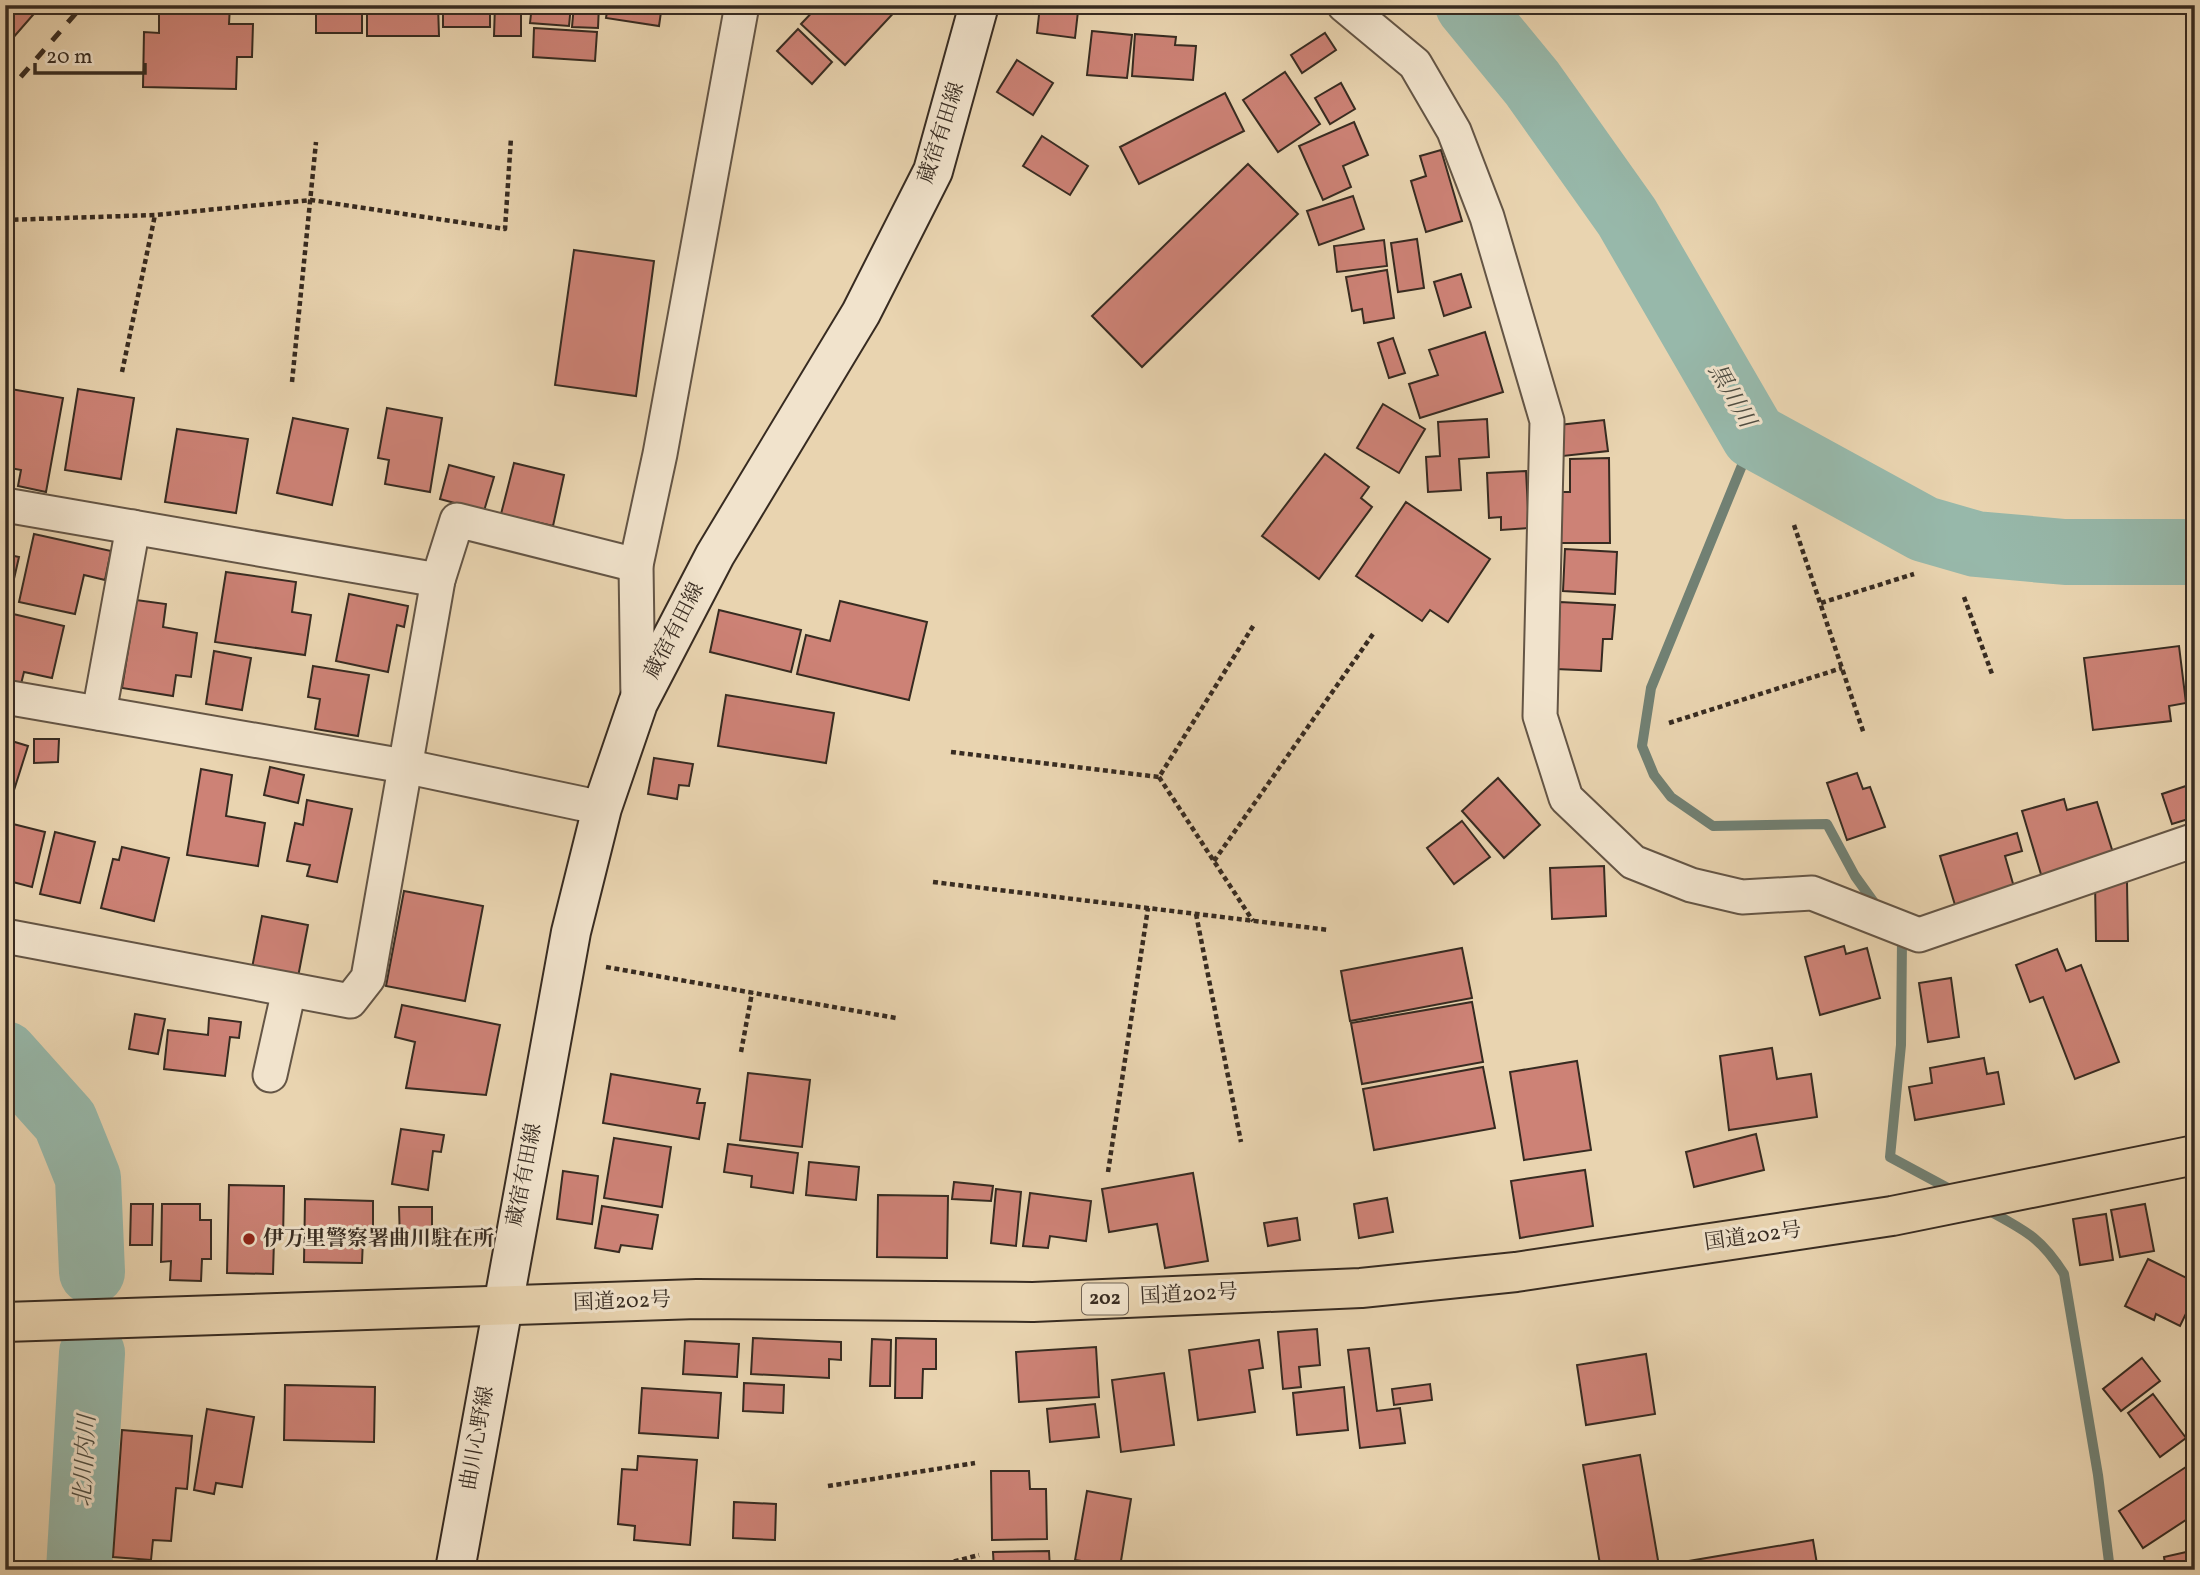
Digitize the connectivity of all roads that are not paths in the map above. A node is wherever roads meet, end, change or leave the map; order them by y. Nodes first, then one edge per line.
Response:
1 (742, 5) edge
2 (979, 5) edge
3 (1344, 5) edge
4 (5, 505) edge
5 (133, 527) junction
6 (636, 565) junction
7 (439, 580) junction
8 (5, 697) edge
9 (638, 703) junction
10 (99, 713) junction
11 (404, 766) junction
12 (602, 808) junction
13 (2195, 840) edge
14 (5, 936) edge
15 (289, 990) junction
16 (270, 1075) dead end
17 (2195, 1156) edge
18 (501, 1306) junction
19 (5, 1322) edge
20 (455, 1570) edge

1 - 6 street
2 - 9 main road, 蔵宿有田線
3 - 13 street
4 - 5 street
5 - 7 street
5 - 10 street
6 - 7 street
6 - 9 street
7 - 11 street
8 - 10 street
9 - 12 main road, 蔵宿有田線
10 - 11 street
11 - 12 street
11 - 15 street
12 - 18 main road, 蔵宿有田線
14 - 15 street
15 - 16 street
17 - 18 highway, 国道202号 / 202
18 - 19 highway, 国道202号 / 202
18 - 20 main road, 曲川心野線

